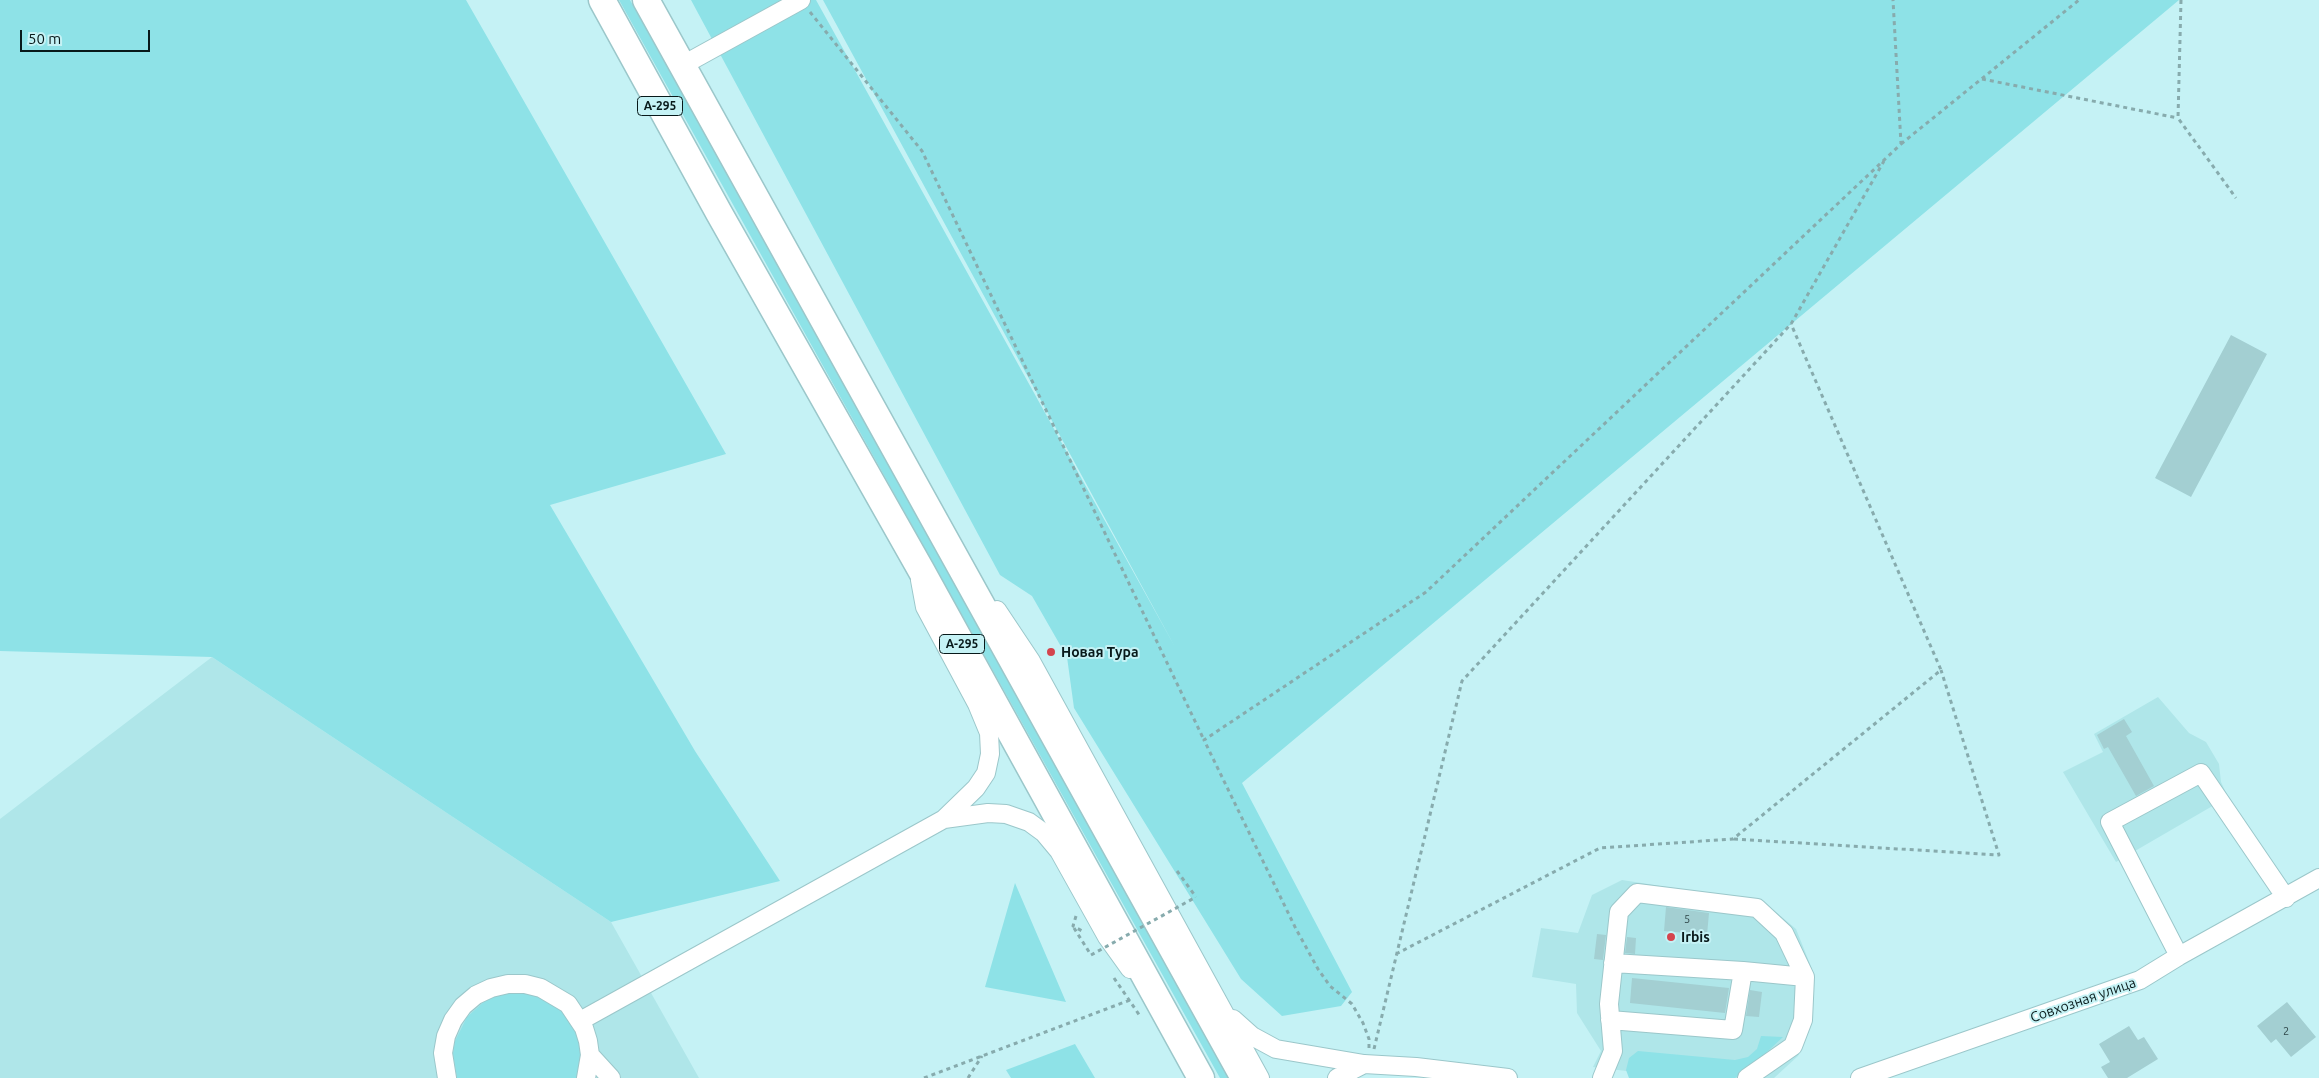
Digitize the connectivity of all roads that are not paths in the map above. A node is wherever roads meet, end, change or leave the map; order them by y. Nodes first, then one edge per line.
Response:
1 (602, 0) edge
2 (646, 0) edge
3 (801, 0) edge
4 (683, 65) junction
5 (962, 566) junction
6 (920, 570) junction
7 (944, 819) junction
8 (2319, 878) edge
9 (2286, 898) junction
10 (2179, 956) junction
11 (1614, 963) junction
12 (1743, 971) junction
13 (1805, 977) junction
14 (1140, 993) junction
15 (1223, 1010) junction
16 (1610, 1020) junction
17 (580, 1021) junction
18 (590, 1055) junction
19 (1367, 1064) junction
20 (447, 1078) edge
21 (586, 1078) edge
22 (611, 1078) edge
23 (1201, 1078) edge
24 (1244, 1078) edge
25 (1260, 1078) edge
26 (1337, 1078) edge
27 (1508, 1078) edge
28 (1602, 1078) edge
29 (1747, 1078) edge
30 (1860, 1078) edge

1 - 6 highway, А-295
2 - 4 highway, А-295
3 - 4 street
4 - 5 highway, А-295
5 - 15 street, А-295
5 - 24 highway, А-295
6 - 7 street
6 - 14 highway, А-295
7 - 14 street
7 - 17 street
8 - 9 street, Совхозная улица
9 - 10 street, Совхозная улица
9 - 10 street
10 - 30 street, Совхозная улица
11 - 12 street
11 - 13 street
11 - 16 street
12 - 13 street
12 - 16 street
13 - 29 street
14 - 23 highway, А-295
15 - 19 street
15 - 25 street, А-295
16 - 28 street
17 - 18 street
17 - 20 street
18 - 21 street
18 - 22 street
19 - 26 street
19 - 27 street

